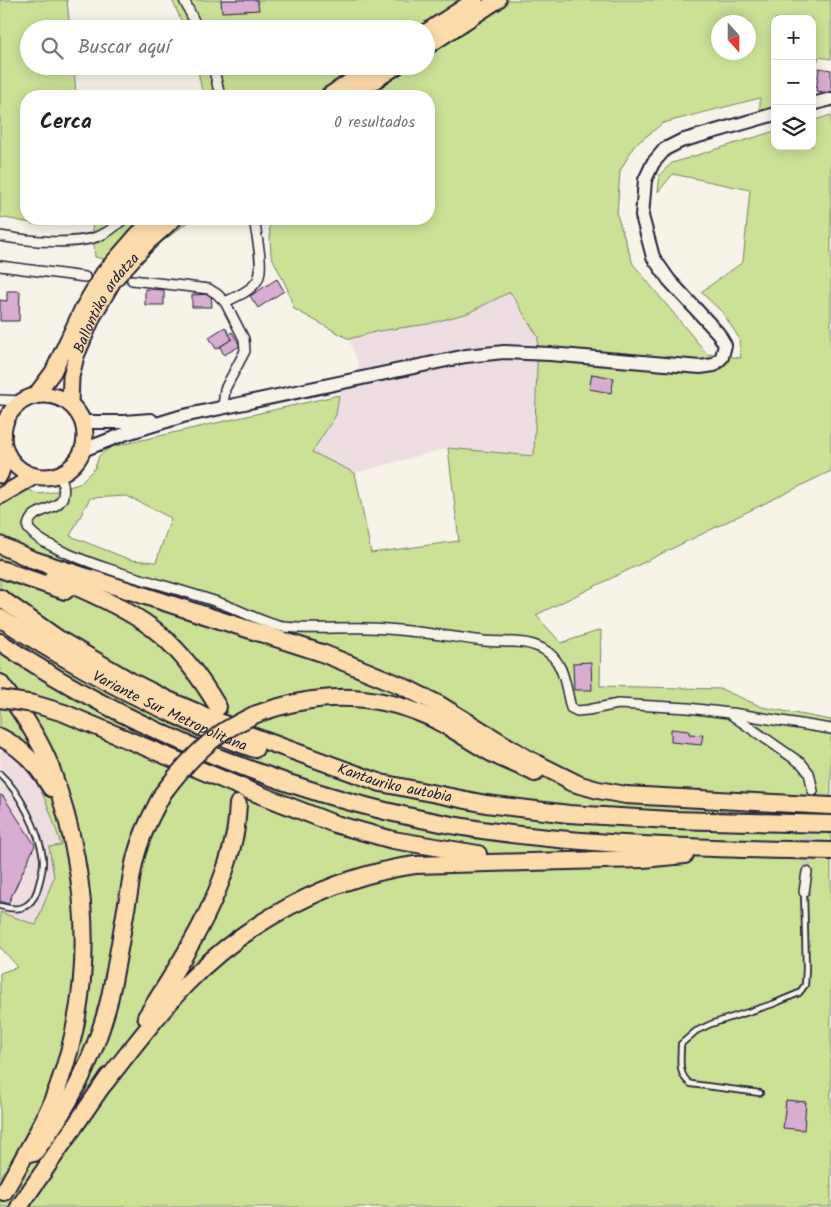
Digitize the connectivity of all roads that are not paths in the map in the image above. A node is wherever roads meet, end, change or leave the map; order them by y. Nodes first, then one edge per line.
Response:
1 (184, 0) edge
2 (475, 0) edge
3 (498, 0) edge
4 (194, 20) edge
5 (435, 26) edge
6 (435, 41) edge
7 (214, 75) edge
8 (360, 75) edge
9 (383, 75) edge
10 (218, 90) edge
11 (337, 90) edge
12 (360, 90) edge
13 (831, 99) edge
14 (816, 103) edge
15 (771, 115) edge
16 (116, 225) edge
17 (148, 225) edge
18 (167, 225) edge
19 (255, 225) edge
20 (0, 236) edge
21 (0, 266) edge
22 (85, 277) tunnel mouth
23 (132, 280) tunnel mouth
24 (225, 302) junction
25 (29, 398) junction
26 (0, 400) edge
27 (70, 404) junction
28 (222, 407) junction
29 (183, 416) junction
30 (83, 422) junction
31 (1, 432) edge
32 (83, 450) junction
33 (7, 454) junction
34 (0, 474) edge
35 (60, 474) junction
36 (35, 476) junction
37 (0, 496) edge
38 (0, 545) edge
39 (0, 555) edge
40 (0, 568) edge
41 (0, 598) edge
42 (122, 610) junction
43 (0, 618) edge
44 (0, 642) edge
45 (0, 683) edge
46 (0, 699) edge
47 (218, 707) dead end
48 (729, 713) junction
49 (831, 729) edge
50 (0, 736) edge
51 (0, 774) edge
52 (381, 783) junction
53 (580, 785) junction
54 (813, 791) tunnel mouth
55 (238, 804) tunnel mouth
56 (831, 806) edge
57 (63, 807) junction
58 (831, 824) edge
59 (754, 849) junction
60 (831, 851) edge
61 (520, 861) junction
62 (806, 872) tunnel mouth
63 (804, 892) joint
64 (0, 906) edge
65 (104, 1084) junction
66 (760, 1093) dead end
67 (2, 1195) edge
68 (19, 1207) edge

1 - 4 street
2 - 5 main road
3 - 6 main road
7 - 10 street
8 - 11 main road
9 - 12 main road
13 - 14 street
15 - 28 street
16 - 20 street
17 - 25 main road, Ballontiko ardatza
18 - 27 main road, Ballontiko ardatza
19 - 24 street
21 - 22 street
23 - 24 street
24 - 28 street
25 - 26 street
25 - 27 main road
25 - 31 main road
27 - 30 main road
28 - 29 street
29 - 30 street
29 - 32 street
30 - 32 main road
31 - 33 main road
32 - 35 main road
33 - 34 main road
33 - 36 main road
35 - 36 main road
35 - 48 street
36 - 37 main road
38 - 53 highway
39 - 42 highway
40 - 42 highway
41 - 52 highway, Kantauriko autobia
42 - 47 highway
43 - 52 highway, Variante Sur Metropolitana
44 - 59 highway, Kantauriko autobia
45 - 57 highway
46 - 61 highway, bridge
48 - 49 street
48 - 54 street
50 - 57 highway
51 - 64 lane
52 - 58 highway, Kantauriko autobia
53 - 56 highway
53 - 67 highway, bridge
55 - 65 highway
57 - 67 highway
59 - 60 highway, Kantauriko autobia
59 - 61 highway
61 - 65 highway
62 - 63 street
63 - 66 lane
65 - 68 highway

